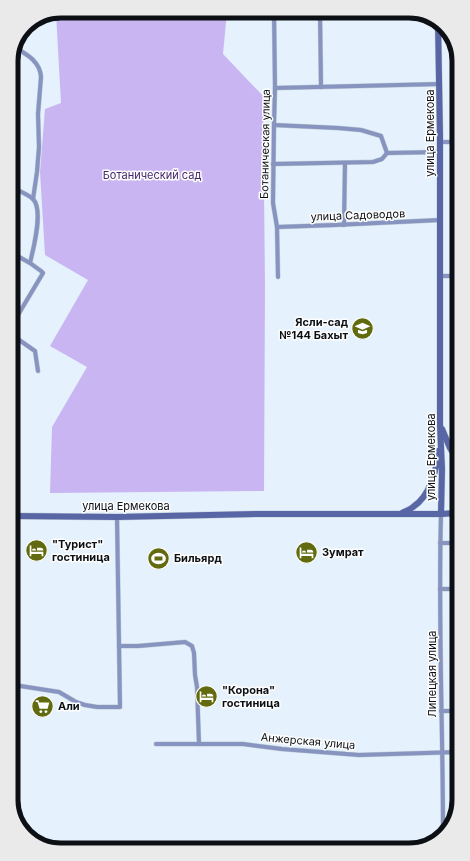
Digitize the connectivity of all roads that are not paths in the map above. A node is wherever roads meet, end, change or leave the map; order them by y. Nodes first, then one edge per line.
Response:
1 (274, 18) edge
2 (320, 18) edge
3 (438, 30) edge
4 (19, 50) edge
5 (440, 84) junction
6 (321, 87) junction
7 (275, 88) junction
8 (274, 125) junction
9 (440, 142) junction
10 (452, 142) edge
11 (440, 152) junction
12 (387, 153) junction
13 (345, 163) junction
14 (273, 164) junction
15 (18, 190) edge
16 (33, 199) junction
17 (440, 220) junction
18 (344, 225) junction
19 (277, 227) junction
20 (18, 257) edge
21 (30, 263) junction
22 (440, 276) junction
23 (452, 276) edge
24 (278, 277) dead end
25 (18, 315) edge
26 (18, 339) edge
27 (38, 371) dead end
28 (440, 426) junction
29 (452, 451) edge
30 (452, 513) edge
31 (398, 514) junction
32 (441, 514) junction
33 (18, 516) edge
34 (117, 517) junction
35 (440, 543) junction
36 (452, 543) edge
37 (452, 588) edge
38 (440, 589) junction
39 (119, 646) junction
40 (18, 686) edge
41 (441, 711) junction
42 (452, 711) edge
43 (156, 744) dead end
44 (199, 744) junction
45 (442, 752) junction
46 (452, 752) edge
47 (443, 826) edge

1 - 7 street, Ботаническая улица
2 - 6 street
3 - 5 main road, улица Ермекова
4 - 16 street
5 - 6 street
5 - 9 main road, улица Ермекова
6 - 7 street
7 - 8 street, Ботаническая улица
8 - 12 street
8 - 14 street, Ботаническая улица
9 - 10 street
9 - 11 main road, улица Ермекова
11 - 12 street
11 - 17 main road, улица Ермекова
12 - 13 street
13 - 14 street
13 - 18 street
14 - 19 street, Ботаническая улица
15 - 16 street
16 - 21 street
17 - 18 street, улица Садоводов
17 - 22 main road, улица Ермекова
18 - 19 street, улица Садоводов
19 - 24 street, Ботаническая улица
20 - 21 street
21 - 25 street
22 - 23 street
22 - 28 main road, улица Ермекова
26 - 27 street
28 - 29 main road
28 - 31 main road
28 - 32 main road, улица Ермекова
30 - 32 main road
31 - 32 main road, улица Ермекова
31 - 34 main road, улица Ермекова
32 - 35 street, Липецкая улица
33 - 34 main road, улица Ермекова
34 - 39 street
35 - 36 street
35 - 38 street, Липецкая улица
37 - 38 street
38 - 41 street, Липецкая улица
39 - 40 street
39 - 44 street
41 - 42 street
41 - 45 street, Липецкая улица
43 - 44 street, Анжерская улица
44 - 45 street, Анжерская улица
45 - 46 street, Анжерская улица
45 - 47 street, Липецкая улица

